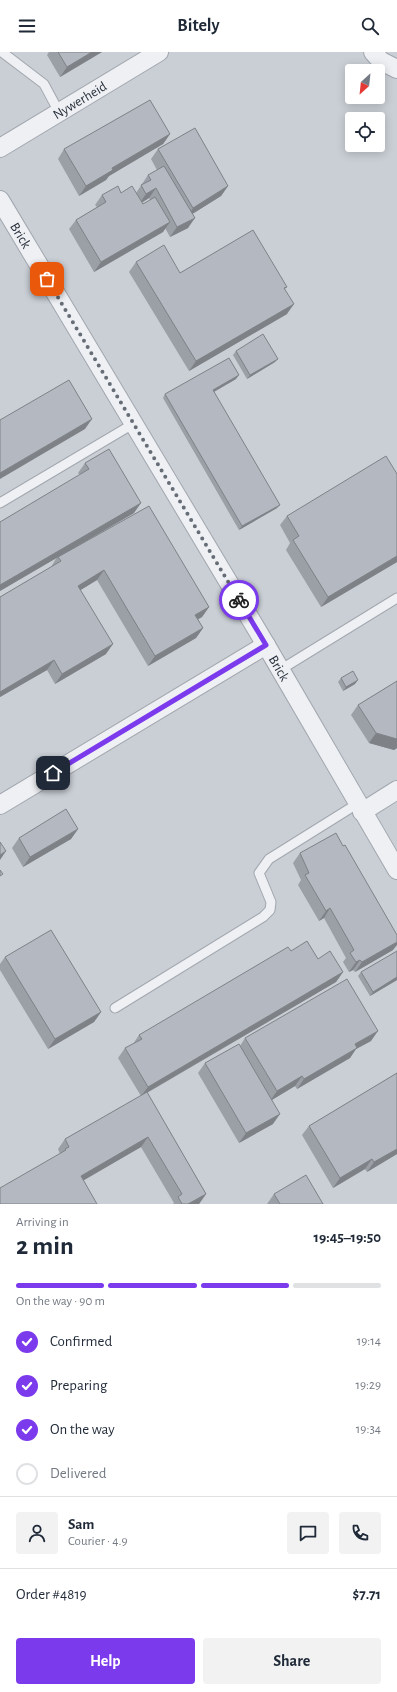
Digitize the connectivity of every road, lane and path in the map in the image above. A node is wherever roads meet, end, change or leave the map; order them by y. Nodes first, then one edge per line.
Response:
1 (2, 52) edge
2 (159, 52) edge
3 (373, 52) edge
4 (397, 69) edge
5 (59, 112) junction
6 (0, 148) edge
7 (0, 200) edge
8 (133, 424) junction
9 (0, 503) edge
10 (397, 598) edge
11 (266, 645) junction
12 (280, 670) junction
13 (397, 790) edge
14 (0, 805) edge
15 (359, 808) junction
16 (397, 870) edge
17 (114, 1008) dead end

1 - 5 lane
2 - 5 street, Nywerheid
3 - 4 street
5 - 6 street, Nywerheid
7 - 8 street, Brick
8 - 9 lane
8 - 11 street, Brick
10 - 12 lane
11 - 12 street, Brick
11 - 14 street
12 - 15 street, Brick
13 - 15 street
15 - 16 street, Brick
15 - 17 lane

